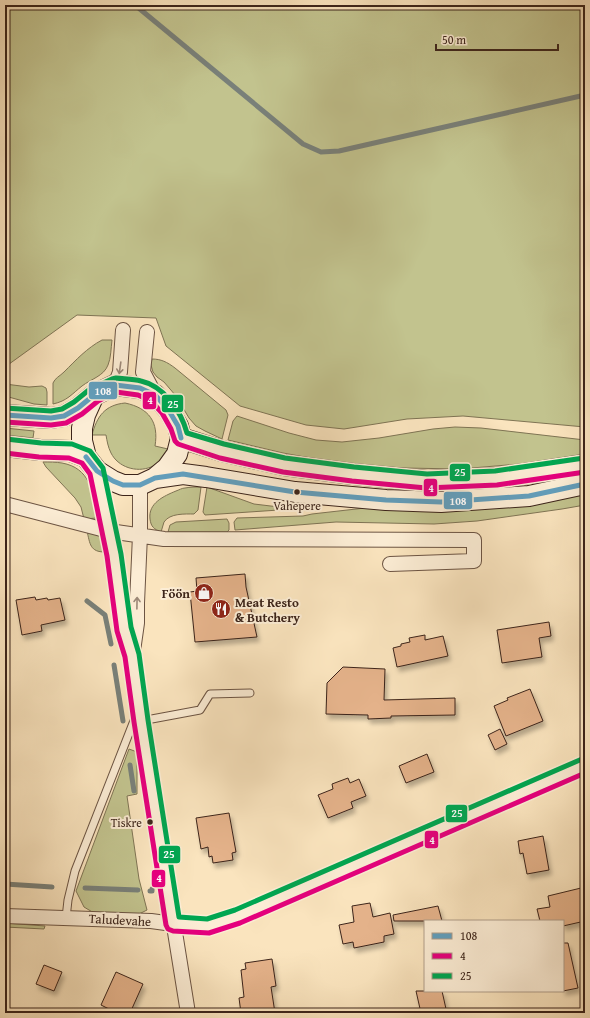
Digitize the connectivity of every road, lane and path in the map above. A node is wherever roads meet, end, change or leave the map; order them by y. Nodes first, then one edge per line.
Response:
1 (123, 330) dead end
2 (147, 332) dead end
3 (115, 385) junction
4 (94, 395) junction
5 (155, 395) junction
6 (5, 414) edge
7 (181, 438) junction
8 (5, 446) edge
9 (91, 464) junction
10 (585, 465) edge
11 (148, 482) junction
12 (585, 484) edge
13 (5, 504) edge
14 (109, 531) junction
15 (140, 535) junction
16 (390, 564) dead end
17 (132, 656) junction
18 (250, 693) dead end
19 (140, 714) junction
20 (585, 764) edge
21 (5, 916) edge
22 (66, 918) junction
23 (173, 924) junction
24 (188, 1013) edge

1 -> 3 street
2 - 5 street
3 - 4 street
3 - 5 street
4 - 6 street
4 - 9 street
5 - 7 street
7 - 10 street
7 - 11 street
8 - 9 street
9 - 11 street
9 - 14 street
11 - 12 street
11 - 15 street
13 - 14 street
14 - 15 street
14 - 17 street
15 - 16 street
17 -> 15 street
17 - 19 street
18 - 19 lane
19 - 22 lane
19 - 23 street
20 - 23 street, Taludevahe
21 - 22 street, Taludevahe
22 - 23 street, Taludevahe
23 - 24 street

